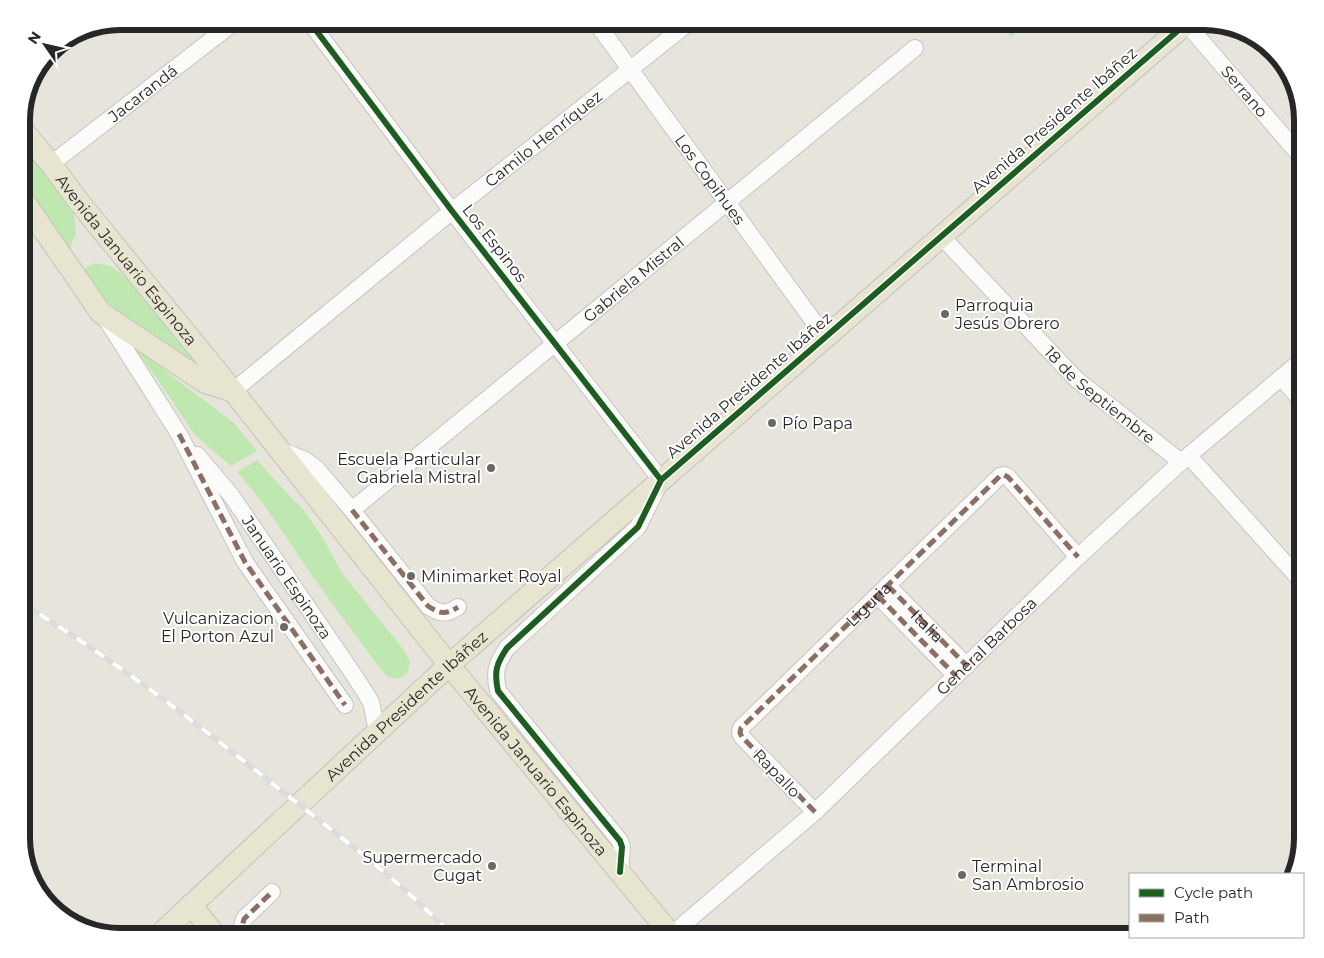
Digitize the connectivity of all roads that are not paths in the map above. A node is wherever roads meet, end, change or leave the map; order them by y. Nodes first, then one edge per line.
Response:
1 (224, 30) edge
2 (316, 30) edge
3 (602, 30) edge
4 (680, 30) edge
5 (1179, 30) edge
6 (1195, 30) edge
7 (916, 48) dead end
8 (631, 70) junction
9 (30, 138) edge
10 (1294, 148) edge
11 (51, 164) junction
12 (728, 203) junction
13 (30, 209) edge
14 (452, 211) junction
15 (941, 236) junction
16 (101, 313) junction
17 (825, 337) junction
18 (556, 344) junction
19 (1294, 366) edge
20 (1281, 377) junction
21 (233, 391) junction
22 (1294, 392) edge
23 (179, 434) junction
24 (280, 450) junction
25 (1185, 459) junction
26 (661, 480) junction
27 (352, 510) junction
28 (1078, 557) junction
29 (1294, 574) edge
30 (883, 591) junction
31 (458, 607) dead end
32 (449, 666) junction
33 (962, 671) junction
34 (345, 705) dead end
35 (377, 731) junction
36 (740, 732) joint
37 (815, 812) junction
38 (620, 872) junction
39 (272, 892) dead end
40 (190, 905) junction
41 (166, 928) edge
42 (209, 928) edge
43 (242, 928) edge
44 (666, 928) edge
45 (681, 928) edge

1 - 11 street, Jacarandá
2 - 14 street, Los Espinos
3 - 8 street, Los Copihues
4 - 8 street, Camilo Henríquez
5 - 15 main road, Avenida Presidente Ibáñez
6 - 10 street, Serrano
7 - 12 street, Gabriela Mistral
8 - 12 street, Los Copihues
8 - 14 street, Camilo Henríquez
9 - 11 main road, Avenida Januario Espinoza
11 - 21 main road, Avenida Januario Espinoza
12 - 17 street, Los Copihues
12 - 18 street, Gabriela Mistral
13 - 16 main road, Avenida Januario Espinoza
14 - 18 street, Los Espinos
14 - 21 street, Camilo Henríquez
15 - 17 main road, Avenida Presidente Ibáñez
15 - 25 street, 18 de Septiembre
16 - 21 main road, Avenida Januario Espinoza
16 - 23 street, Januario Espinoza
17 - 26 main road, Avenida Presidente Ibáñez
18 - 26 street, Los Espinos
18 - 27 street, Gabriela Mistral
19 - 20 street, General Barbosa
20 - 22 street
20 - 25 street, General Barbosa
21 - 24 main road, Avenida Januario Espinoza
23 - 34 street, Januario Espinoza
23 - 35 street, Januario Espinoza
24 - 27 street
24 - 32 main road, Avenida Januario Espinoza
25 - 28 street, General Barbosa
25 - 29 street, 18 de Septiembre
26 - 32 main road, Avenida Presidente Ibáñez
26 - 38 street, Avenida Presidente Ibáñez
27 - 31 street
28 - 30 street, Liguria
28 - 33 street, General Barbosa
30 - 33 street, Italia
30 - 36 street, Liguria
32 - 35 main road, Avenida Presidente Ibáñez
32 - 38 main road, Avenida Januario Espinoza
33 - 37 street, General Barbosa
35 - 40 main road, Avenida Presidente Ibáñez
36 - 37 street, Rapallo
37 - 45 street, General Barbosa
38 - 44 main road, Avenida Januario Espinoza
39 - 43 street
40 - 41 main road, Avenida Presidente Ibáñez
40 - 42 main road

